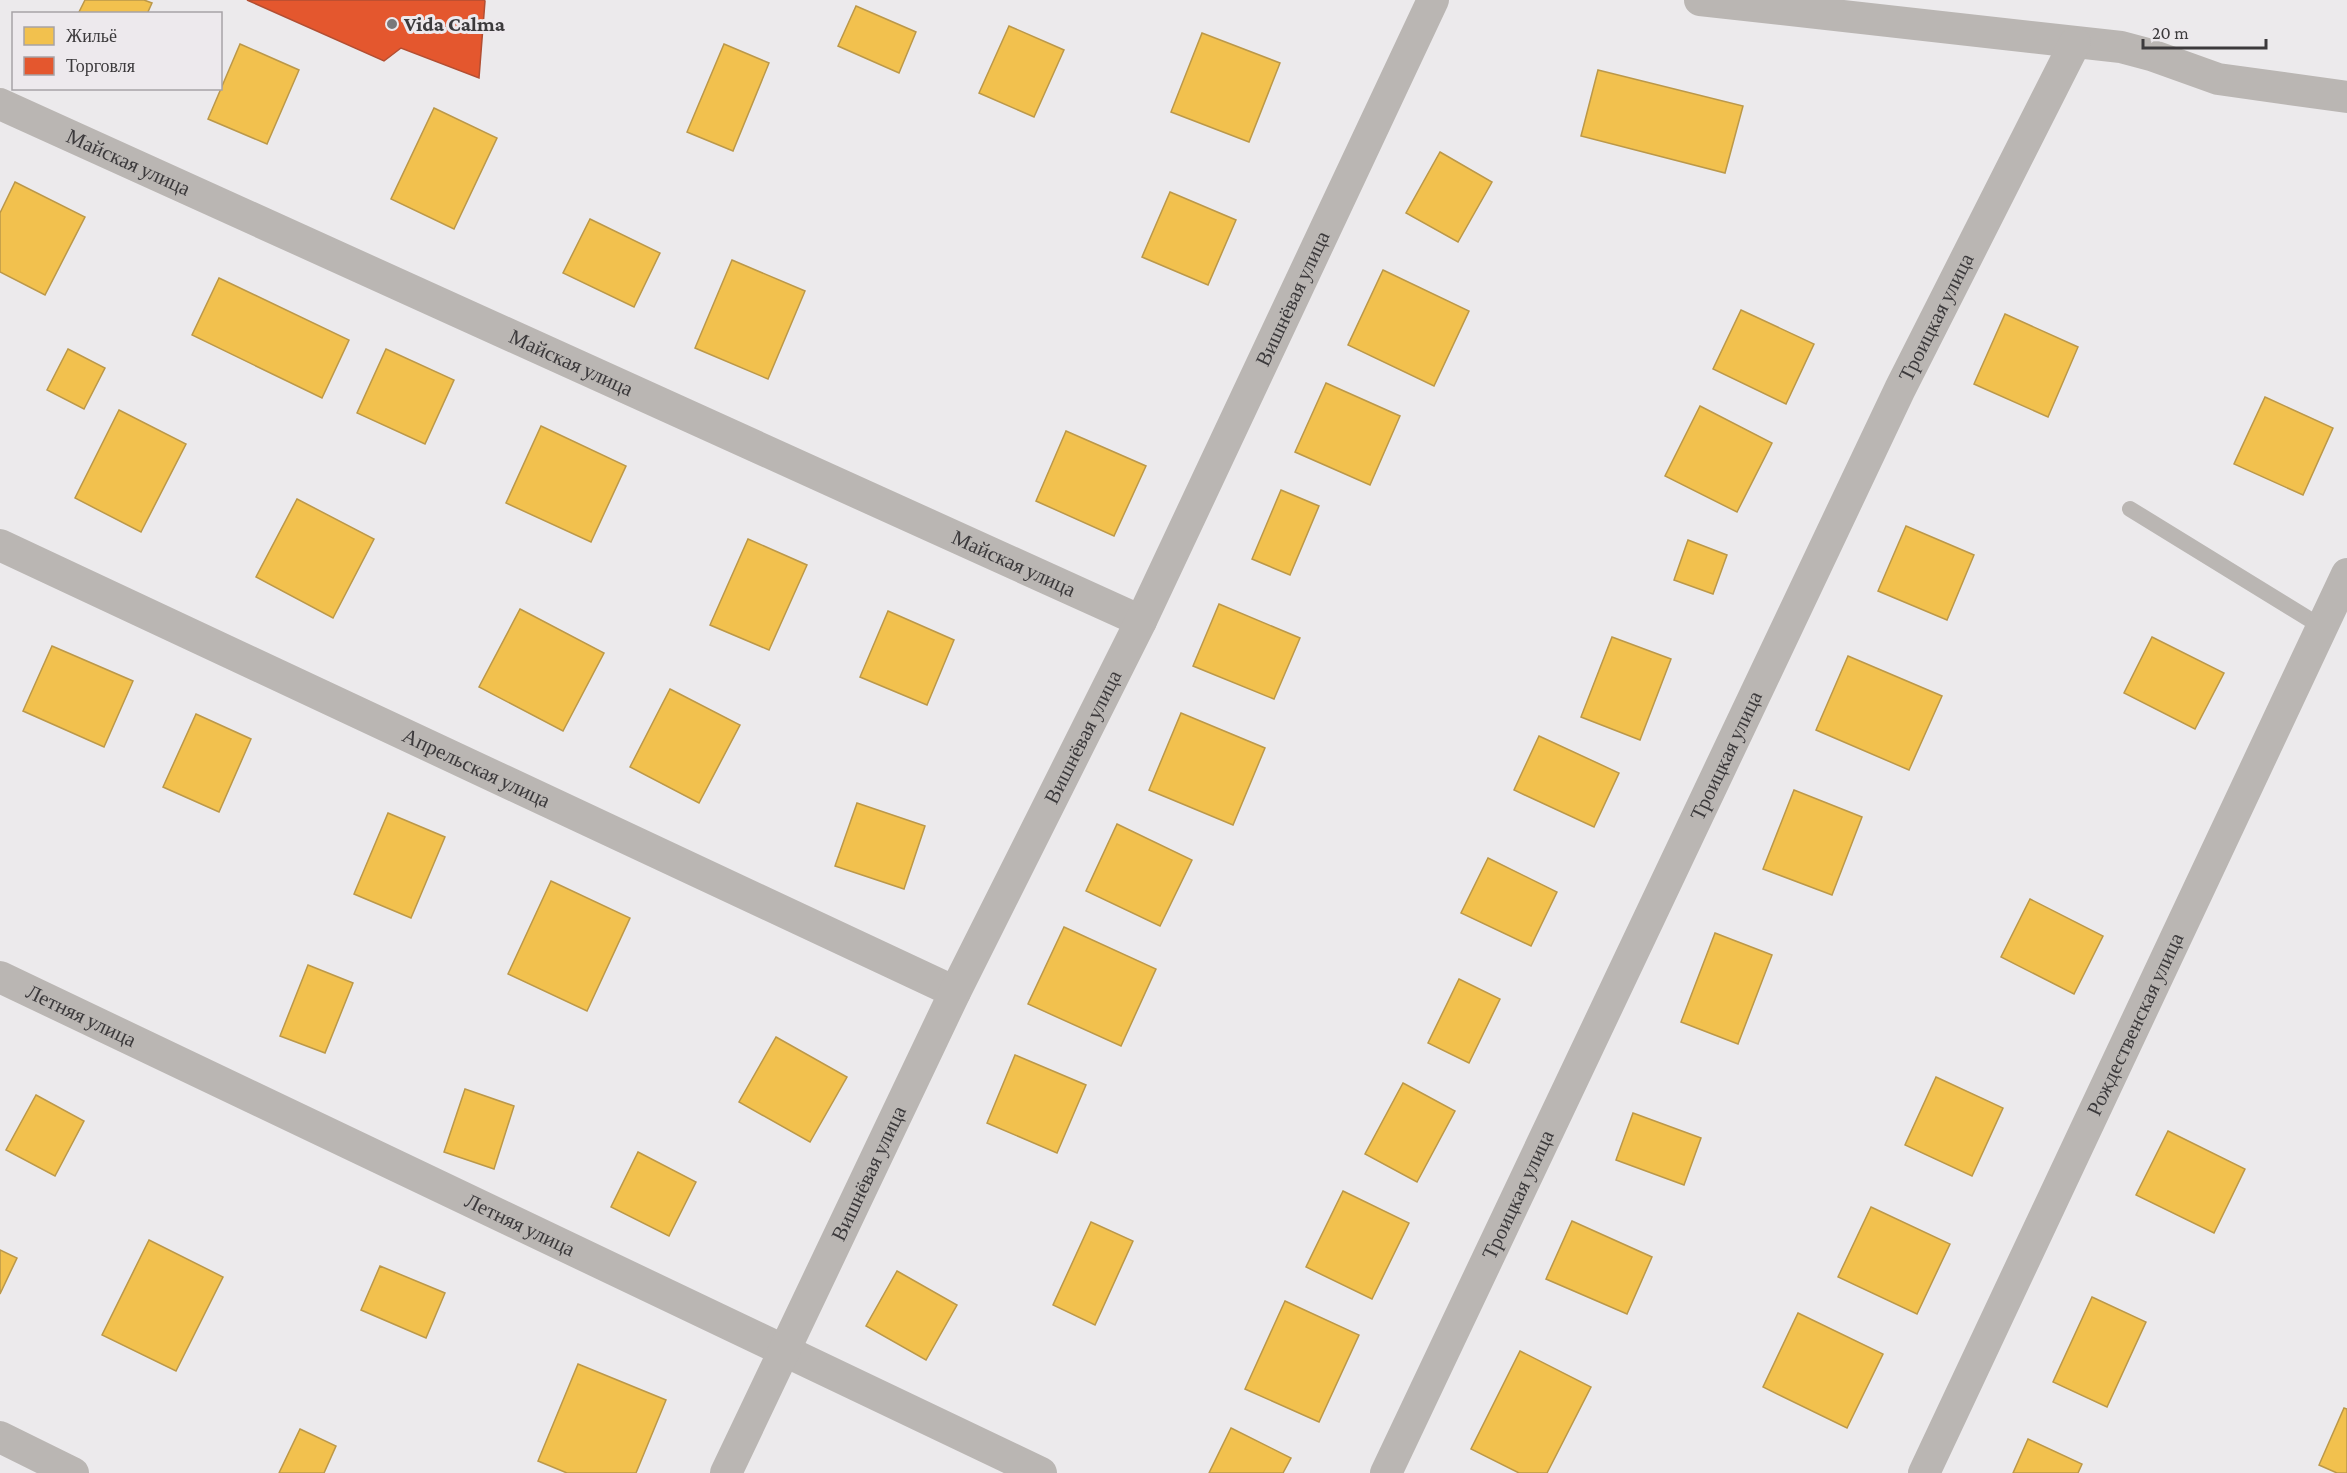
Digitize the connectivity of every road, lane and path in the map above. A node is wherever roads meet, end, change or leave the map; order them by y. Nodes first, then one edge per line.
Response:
1 (1433, 0) edge
2 (1700, 0) edge
3 (2075, 43) junction
4 (2347, 97) edge
5 (0, 104) edge
6 (2130, 509) dead end
7 (0, 545) edge
8 (2347, 574) edge
9 (1141, 621) junction
10 (2322, 627) junction
11 (0, 977) edge
12 (955, 992) junction
13 (785, 1352) junction
14 (0, 1437) edge
15 (73, 1473) edge
16 (726, 1473) edge
17 (1041, 1473) edge
18 (1386, 1473) edge
19 (1924, 1473) edge

1 - 9 street, Вишнёвая улица
2 - 3 street
3 - 4 street
3 - 18 street, Троицкая улица
5 - 9 street, Майская улица
6 - 10 lane
7 - 12 street, Апрельская улица
8 - 10 street, Рождественская улица
9 - 12 street, Вишнёвая улица
10 - 19 street, Рождественская улица
11 - 13 street, Летняя улица
12 - 13 street, Вишнёвая улица
13 - 16 street, Вишнёвая улица
13 - 17 street, Летняя улица
14 - 15 street

